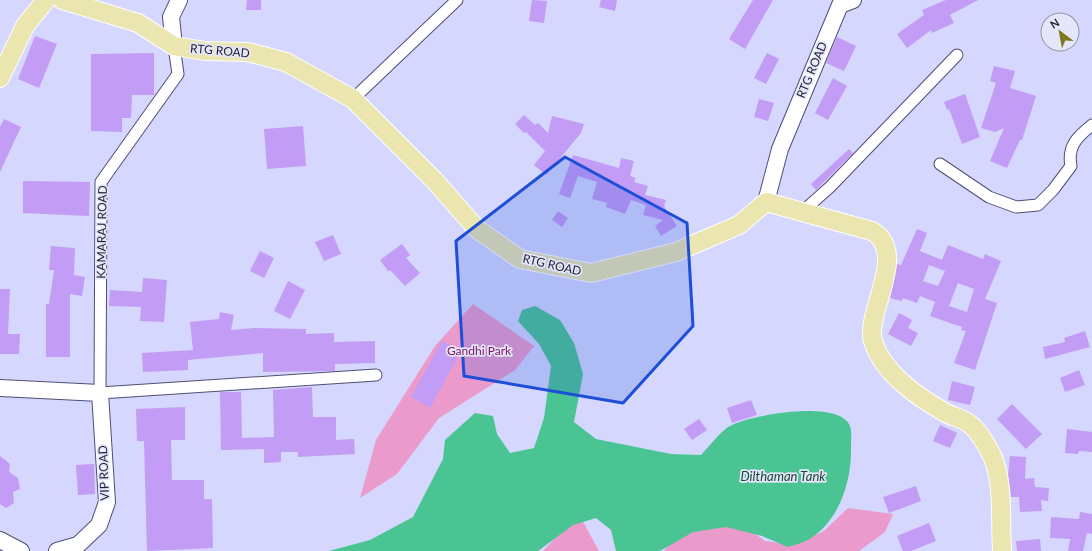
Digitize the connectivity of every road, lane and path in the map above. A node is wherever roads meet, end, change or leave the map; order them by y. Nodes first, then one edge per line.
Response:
1 (46, 0) edge
2 (62, 0) edge
3 (179, 0) edge
4 (457, 0) edge
5 (845, 2) edge
6 (174, 46) junction
7 (957, 55) dead end
8 (0, 78) edge
9 (353, 99) junction
10 (1092, 125) edge
11 (940, 164) dead end
12 (766, 202) junction
13 (802, 212) junction
14 (376, 375) dead end
15 (0, 388) edge
16 (100, 393) junction
17 (0, 540) edge
18 (21, 551) edge
19 (57, 551) edge
20 (1002, 551) edge

1 - 8 main road
2 - 6 main road, RTG ROAD
3 - 6 main road, KAMARAJ ROAD
4 - 9 street
5 - 12 main road, RTG ROAD
6 - 9 main road, RTG ROAD
6 - 16 street, KAMARAJ ROAD
7 - 13 street
9 - 12 main road, RTG ROAD
10 - 11 street
12 - 13 main road
13 - 20 main road
14 - 16 street
15 - 16 main road
16 - 19 main road, VIP ROAD
17 - 18 main road

